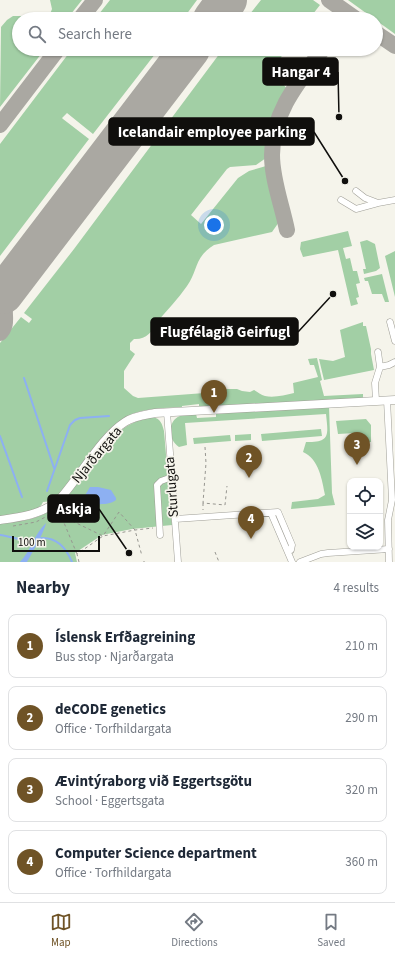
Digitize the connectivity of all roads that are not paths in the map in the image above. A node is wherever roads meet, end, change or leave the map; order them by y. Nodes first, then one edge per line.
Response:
1 (356, 191) dead end
2 (341, 200) dead end
3 (395, 200) edge
4 (378, 203) junction
5 (390, 322) dead end
6 (395, 341) edge
7 (378, 352) dead end
8 (395, 362) edge
9 (380, 367) junction
10 (391, 400) edge
11 (376, 401) junction
12 (167, 412) junction
13 (172, 477) junction
14 (394, 501) edge
15 (271, 513) junction
16 (175, 519) junction
17 (0, 520) edge
18 (160, 535) dead end
19 (389, 549) junction
20 (291, 550) dead end
21 (178, 562) edge
22 (292, 562) edge
23 (300, 562) edge
24 (389, 562) edge

1 - 4 street
2 - 4 street
3 - 4 street
5 - 6 street
7 - 9 street
8 - 9 street
9 - 11 street
10 - 11 main road, Njarðargata
10 - 14 street
11 - 12 main road, Njarðargata
12 - 13 street, Sturlugata
12 - 17 main road, Njarðargata
13 - 16 street, Sturlugata
13 - 18 street
14 - 19 street
15 - 16 street
15 - 20 street
15 - 22 street
16 - 21 street, Sturlugata
19 - 23 street
19 - 24 street

